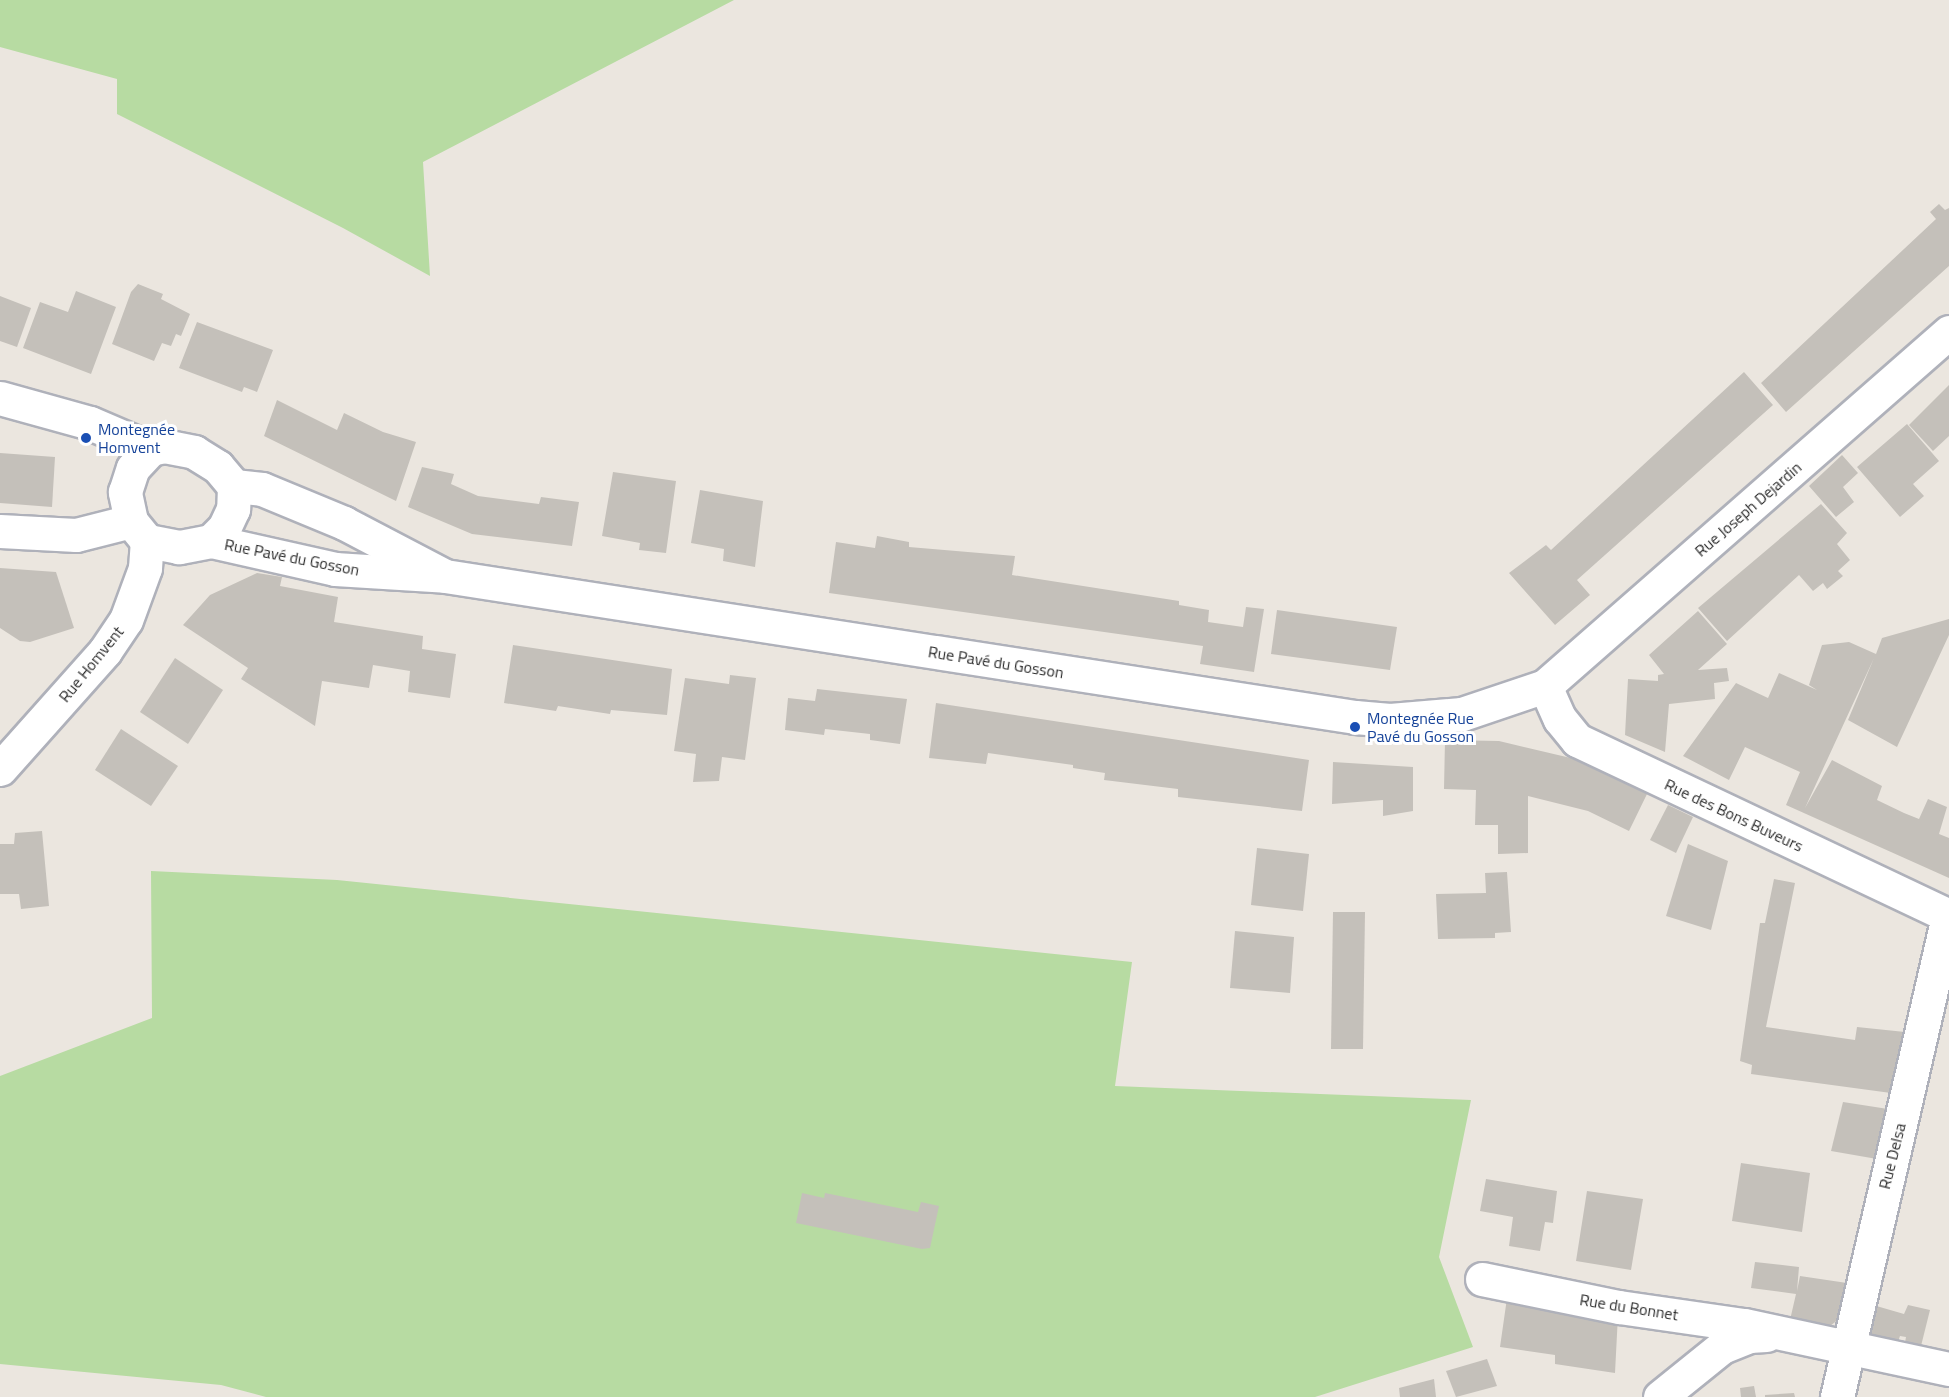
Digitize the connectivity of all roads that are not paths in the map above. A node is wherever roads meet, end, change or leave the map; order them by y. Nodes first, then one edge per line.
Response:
1 (1949, 332) edge
2 (0, 398) edge
3 (151, 449) junction
4 (234, 486) junction
5 (0, 531) edge
6 (139, 531) junction
7 (211, 541) junction
8 (445, 576) junction
9 (1545, 686) junction
10 (0, 769) edge
11 (1949, 916) edge
12 (1482, 1279) dead end
13 (1777, 1334) junction
14 (1850, 1349) junction
15 (1949, 1369) edge
16 (1660, 1397) edge
17 (1837, 1397) edge

1 - 9 street, Rue Joseph Dejardin
2 - 3 street
3 - 4 street
3 - 6 street
4 - 7 street
4 - 8 street, Rue Pavé du Gosson
5 - 6 street
6 - 7 street
6 - 10 street, Rue Homvent
7 - 8 street, Rue Pavé du Gosson
8 - 9 street, Rue Pavé du Gosson
9 - 11 street, Rue des Bons Buveurs
11 - 14 street, Rue Delsa
12 - 13 street, Rue du Bonnet
13 - 14 street, Rue du Bonnet
13 - 16 street, Rue du Bonnet
14 - 15 street, Rue du Bonnet
14 - 17 street, Rue Delsa

